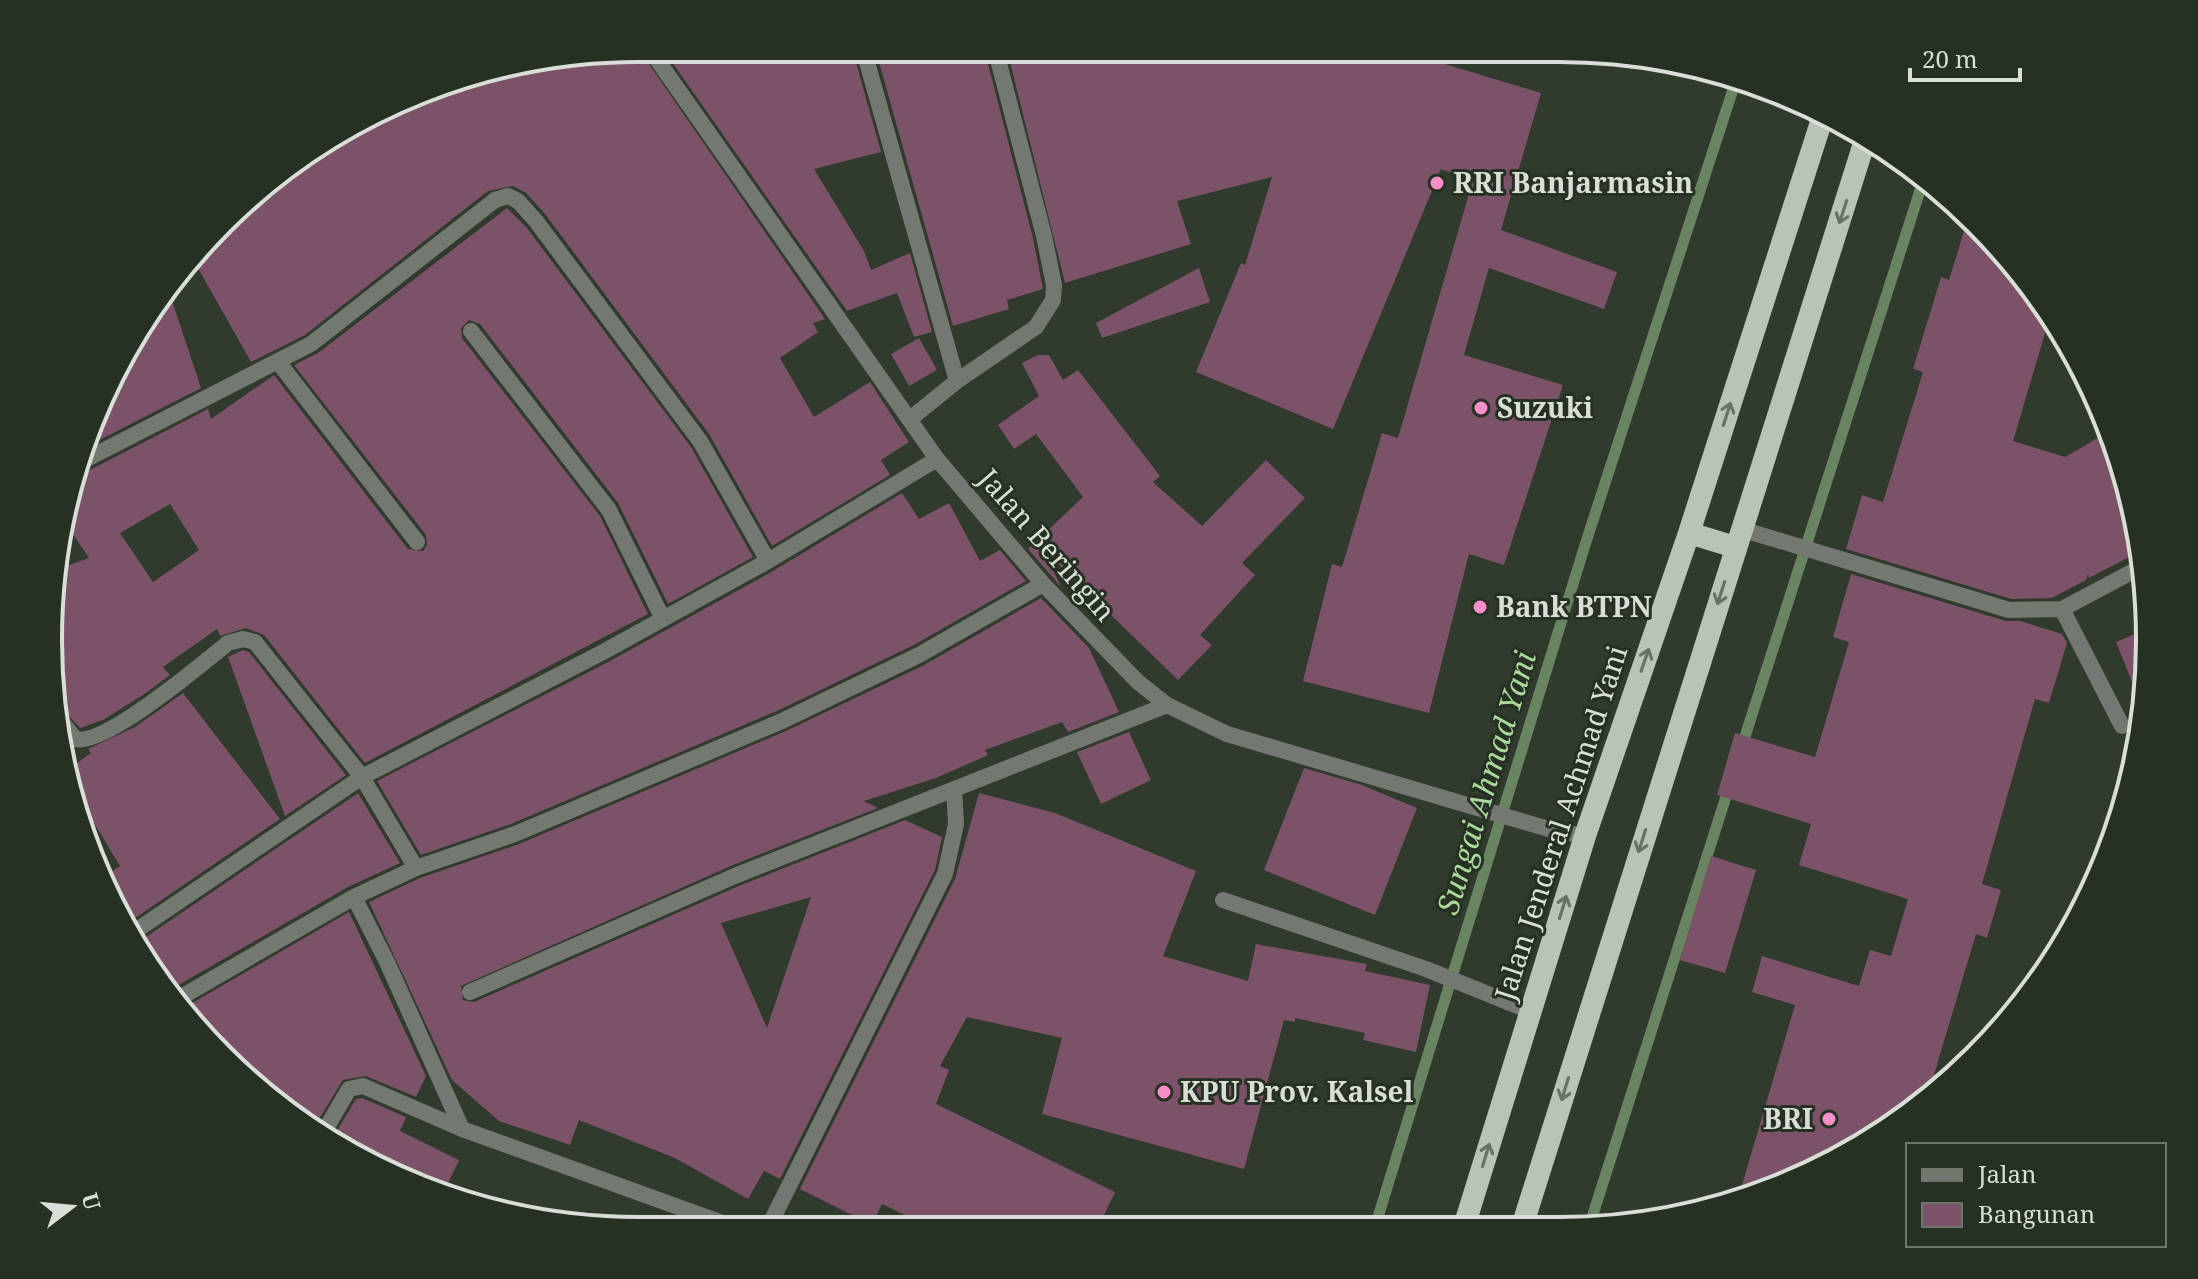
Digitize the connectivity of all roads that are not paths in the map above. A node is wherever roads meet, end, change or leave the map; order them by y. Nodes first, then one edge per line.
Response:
1 (659, 62) edge
2 (867, 62) edge
3 (999, 62) edge
4 (1820, 125) edge
5 (1862, 149) edge
6 (471, 331) dead end
7 (279, 363) junction
8 (957, 381) junction
9 (910, 419) junction
10 (92, 456) edge
11 (937, 459) junction
12 (1689, 533) junction
13 (1738, 538) junction
14 (417, 542) dead end
15 (768, 561) junction
16 (2132, 572) edge
17 (1043, 584) junction
18 (2062, 609) junction
19 (663, 619) junction
20 (1167, 705) junction
21 (2122, 726) dead end
22 (70, 732) edge
23 (362, 777) junction
24 (954, 789) junction
25 (1585, 836) junction
26 (416, 868) junction
27 (354, 897) junction
28 (1223, 900) dead end
29 (139, 928) edge
30 (470, 992) dead end
31 (184, 995) edge
32 (1530, 1011) junction
33 (328, 1125) edge
34 (462, 1129) junction
35 (706, 1217) edge
36 (774, 1217) edge
37 (1467, 1217) edge
38 (1525, 1217) edge

1 - 9 street, Jalan Beringin
2 - 8 street
3 - 8 street
12 -> 4 highway, Jalan Jenderal Achmad Yani
5 -> 13 highway
6 - 19 street
7 - 10 street
7 - 14 street
7 - 15 street
8 - 9 street
9 - 11 street, Jalan Beringin
11 - 15 street
11 - 17 street, Jalan Beringin
12 - 13 highway
25 -> 12 highway, Jalan Jenderal Achmad Yani
13 - 18 street
13 -> 38 highway
15 - 19 street
16 - 18 street
17 - 20 street, Jalan Beringin
17 - 26 street
18 - 21 street
19 - 23 street
20 - 24 street
20 - 25 street, Jalan Beringin
22 - 23 street
23 - 26 street
23 - 29 street
24 - 30 street
24 - 36 street
32 -> 25 highway, Jalan Jenderal Achmad Yani
26 - 27 street
27 - 31 street
27 - 34 street
28 - 32 street
37 -> 32 highway, Jalan Jenderal Achmad Yani
33 - 34 street
34 - 35 street

